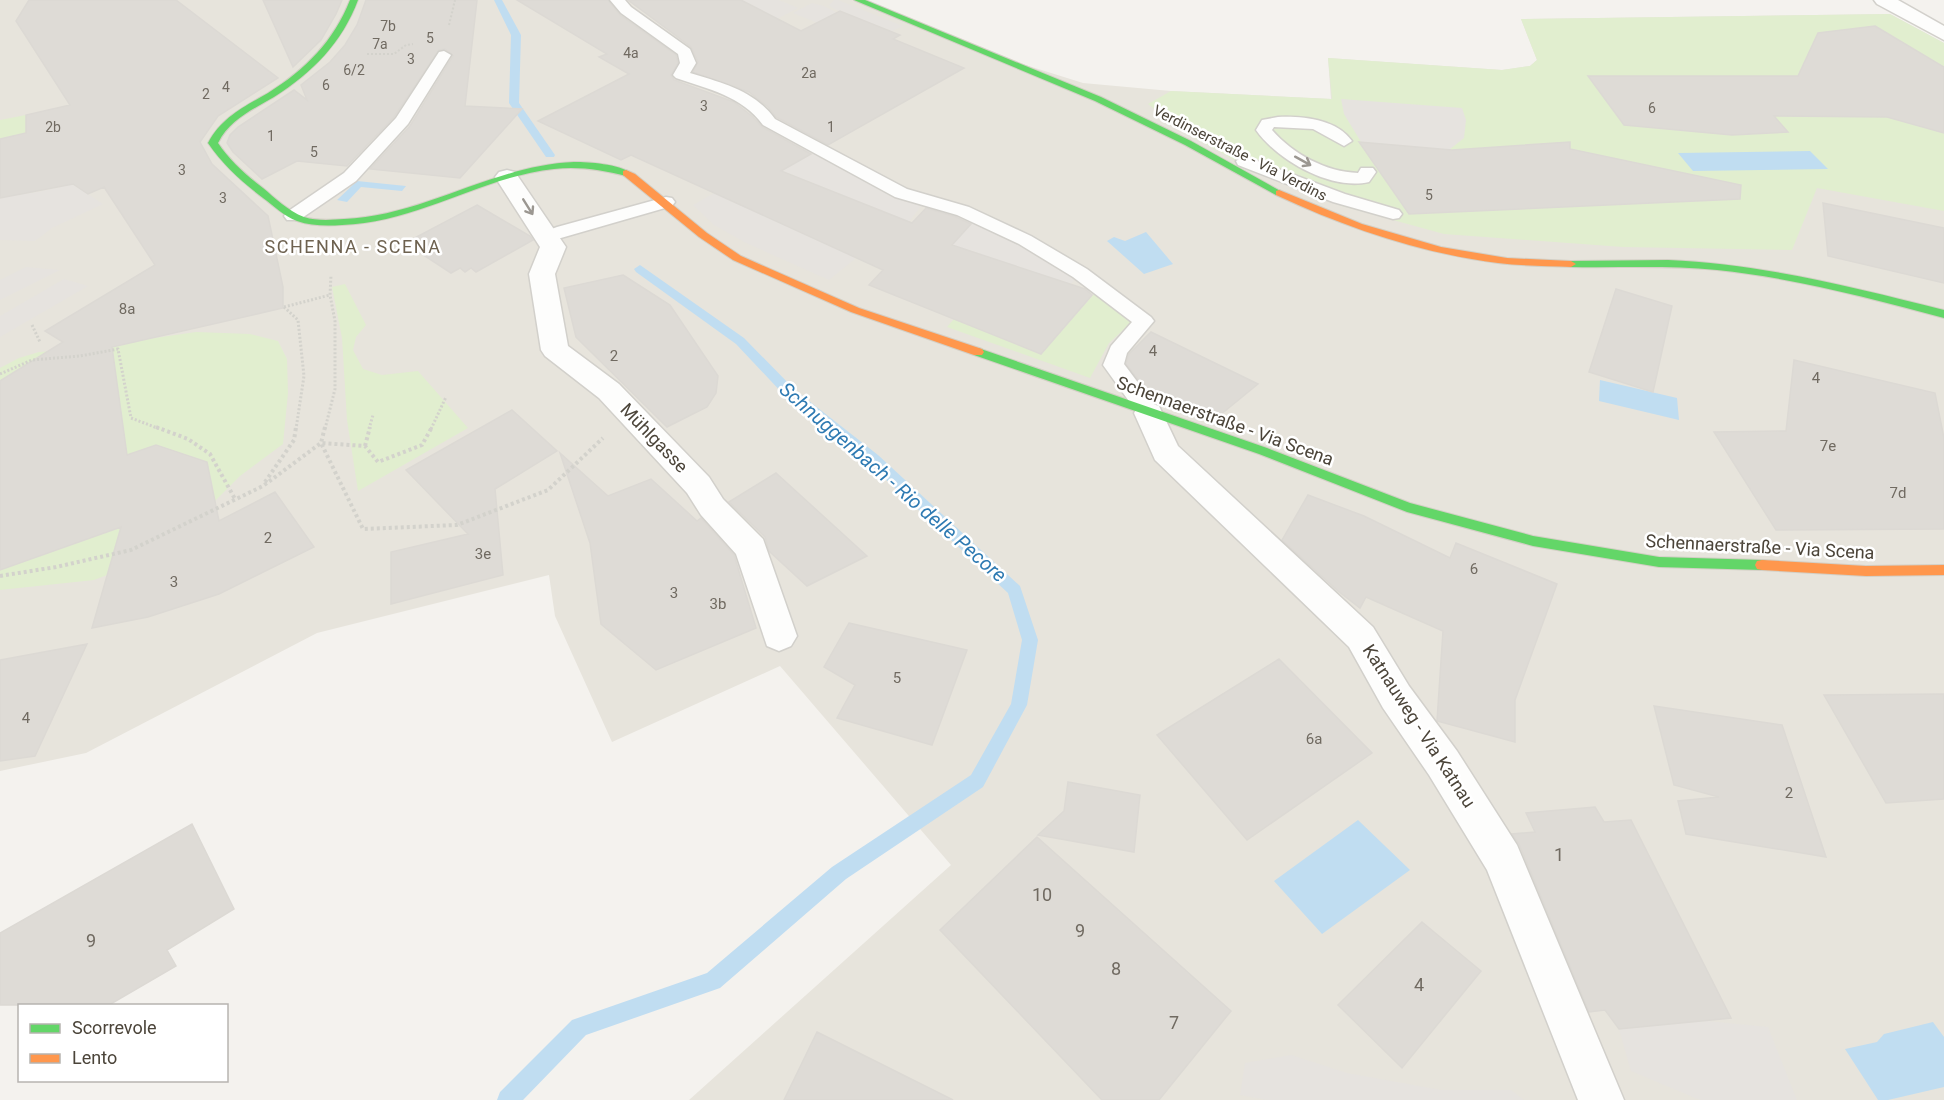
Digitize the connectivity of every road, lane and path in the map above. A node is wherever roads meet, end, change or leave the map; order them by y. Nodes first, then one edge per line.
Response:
1 (354, 0) edge
2 (455, 0) edge
3 (617, 0) edge
4 (858, 0) edge
5 (1884, 0) edge
6 (449, 25) dead end
7 (1944, 34) edge
8 (444, 56) dead end
9 (1344, 141) dead end
10 (1244, 161) dead end
11 (1367, 172) dead end
12 (507, 177) junction
13 (666, 202) junction
14 (1392, 214) dead end
15 (293, 216) junction
16 (550, 242) junction
17 (331, 275) dead end
18 (330, 295) junction
19 (1944, 314) edge
20 (32, 325) dead end
21 (40, 342) dead end
22 (0, 374) edge
23 (446, 397) dead end
24 (630, 413) junction
25 (1149, 413) junction
26 (373, 415) dead end
27 (321, 442) junction
28 (365, 446) junction
29 (263, 486) junction
30 (235, 499) junction
31 (1944, 570) edge
32 (0, 576) edge
33 (779, 636) dead end
34 (1601, 1100) edge

1 - 15 street
2 - 6 path
3 - 25 lane
4 - 19 street, Verdinserstraße - Via Verdins
5 - 7 street
8 - 15 lane
9 -> 11 lane
10 - 14 lane
12 - 13 street, Schennaerstraße - Via Scena
12 - 15 street, Schennaerstraße - Via Scena
12 -> 16 street
13 - 16 lane
13 - 25 street, Schennaerstraße - Via Scena
16 - 24 street, Mühlgasse
17 - 18 path
18 - 27 path
18 - 29 path
20 - 21 path
22 - 30 path
23 - 28 path
24 - 27 path
24 - 33 street, Mühlgasse
25 - 31 street, Schennaerstraße - Via Scena
25 - 34 street, Katnauweg - Via Katnau
26 - 28 path
27 - 28 path
27 - 29 path
29 - 30 path
30 - 32 path

